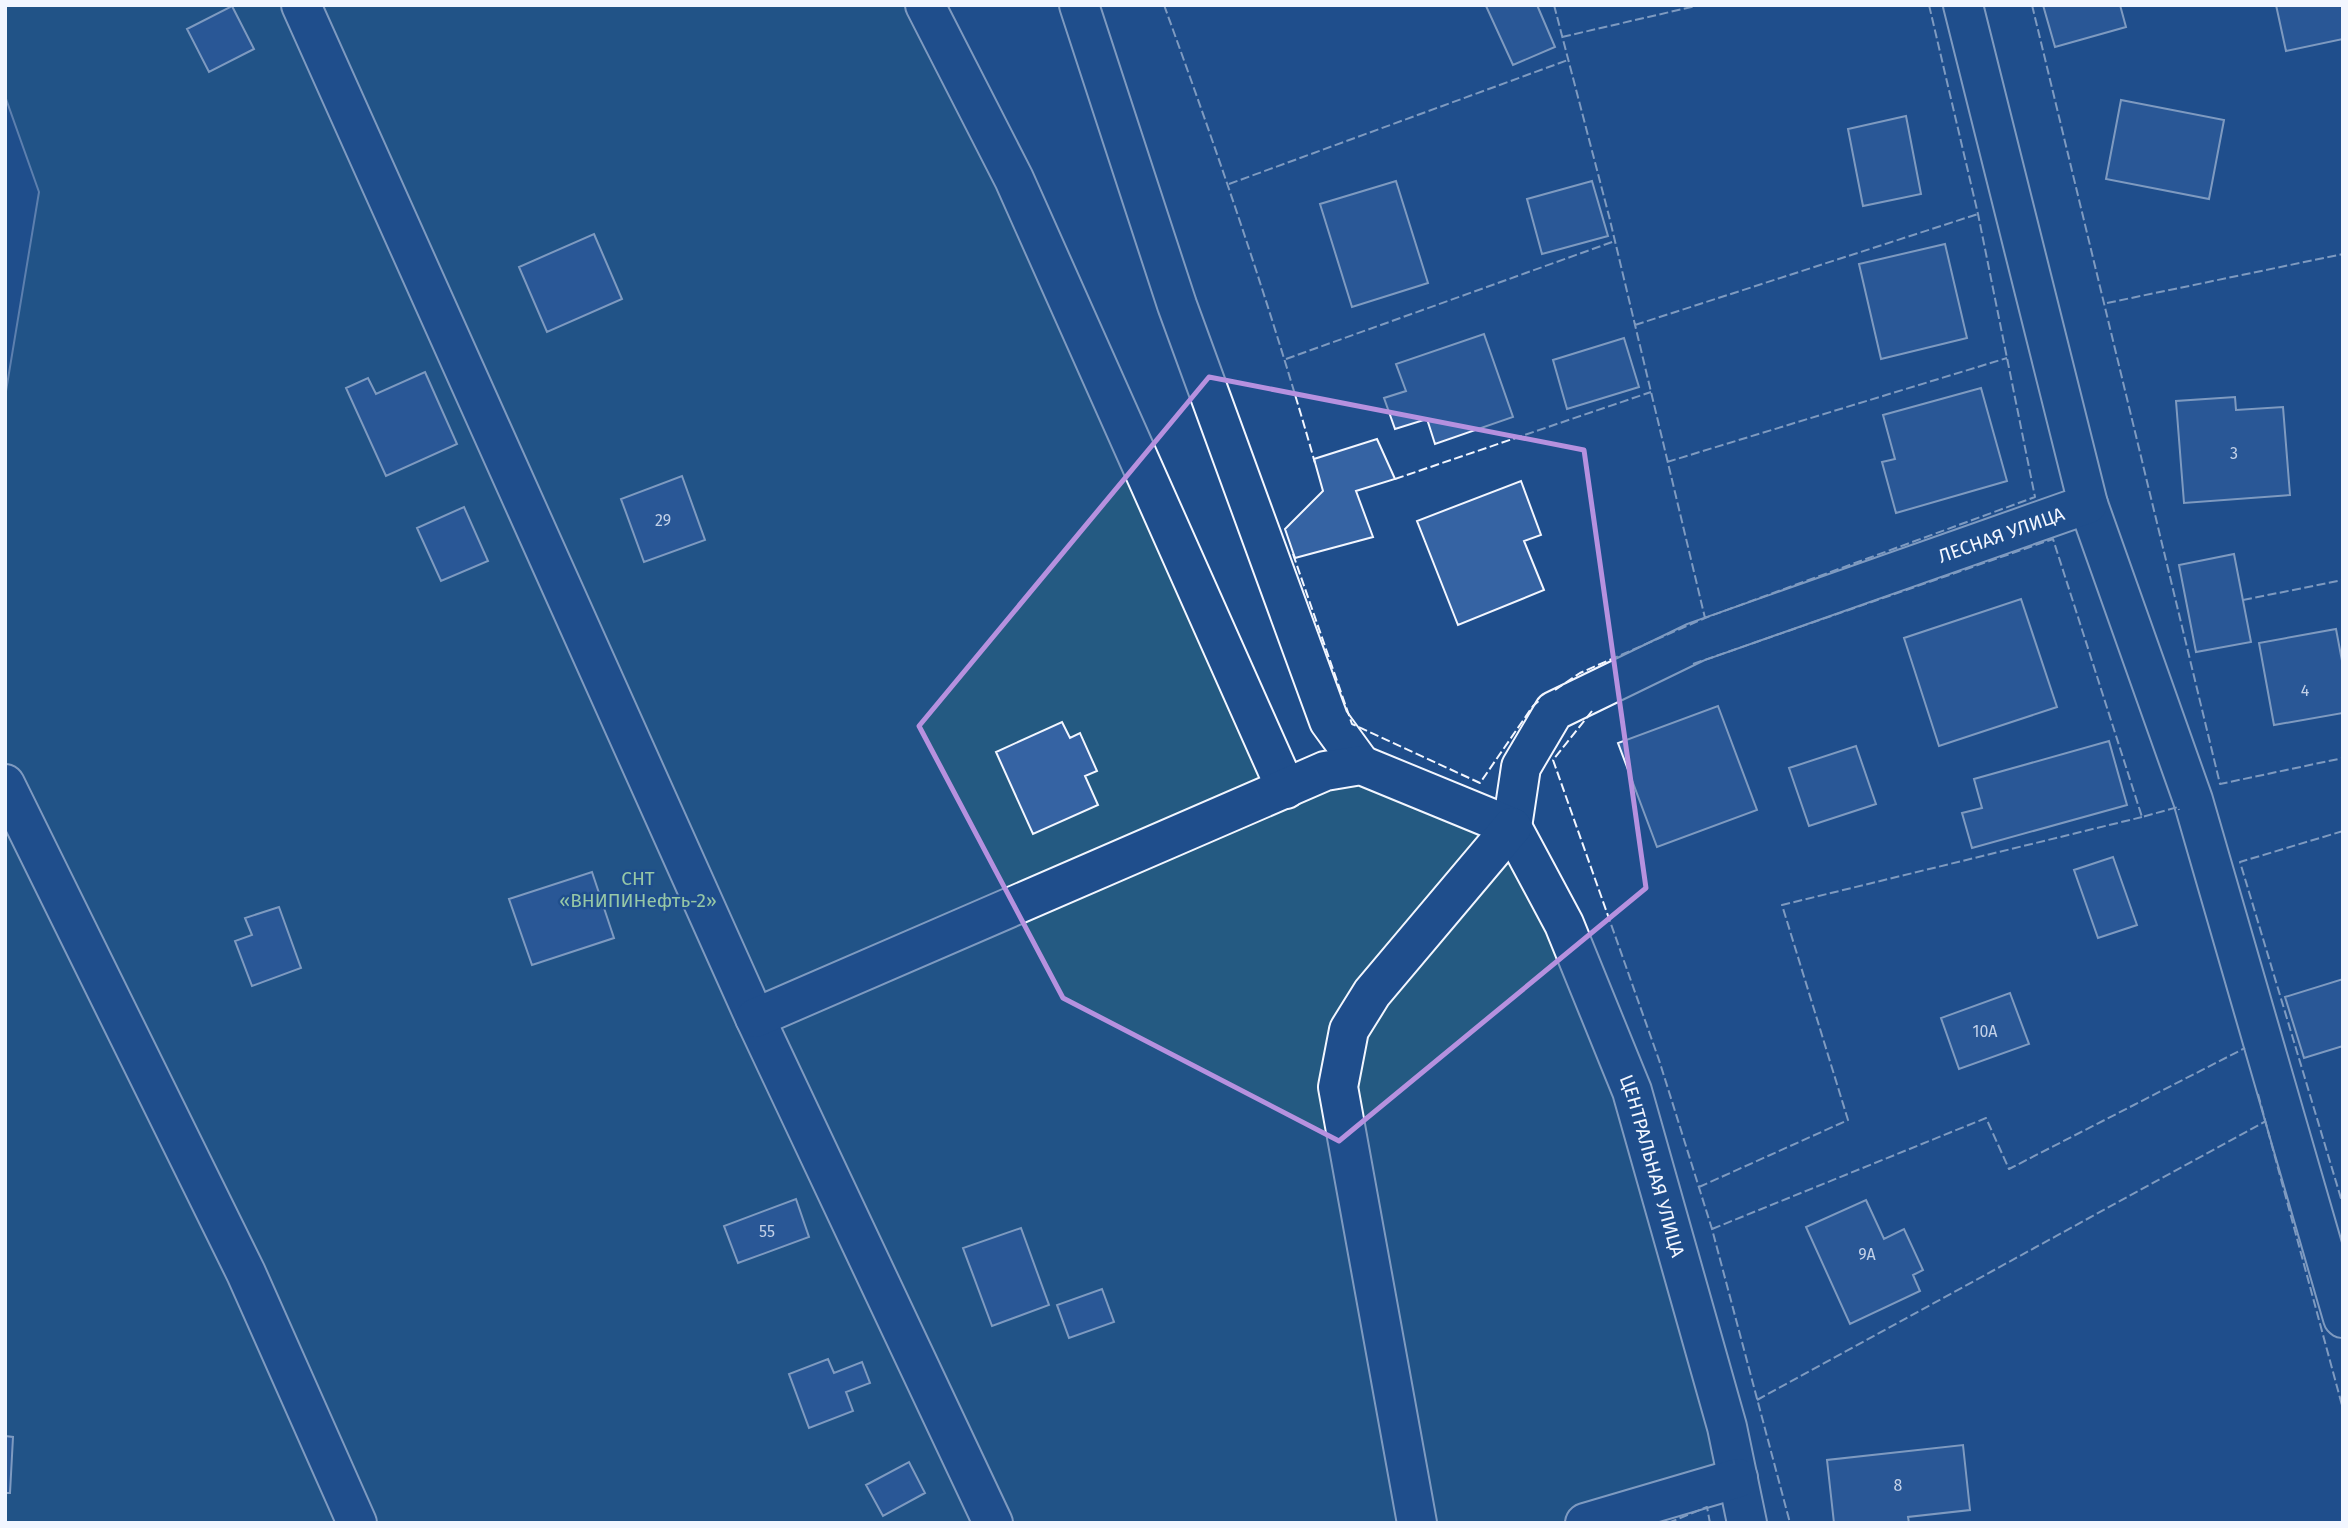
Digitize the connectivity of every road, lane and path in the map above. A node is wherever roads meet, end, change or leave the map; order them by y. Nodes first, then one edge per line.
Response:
1 (300, 5) edge
2 (925, 5) edge
3 (1079, 5) edge
4 (1963, 5) edge
5 (2088, 504) junction
6 (1361, 765) junction
7 (5, 784) edge
8 (1286, 789) junction
9 (1511, 827) junction
10 (755, 1018) junction
11 (2343, 1318) edge
12 (1738, 1478) junction
13 (357, 1523) edge
14 (993, 1523) edge
15 (1418, 1523) edge
16 (1585, 1523) edge
17 (1747, 1523) edge

1 - 10 street
2 - 8 street
3 - 6 street
4 - 5 street, ЛЕСНАЯ УЛИЦА
5 - 9 street, ЛЕСНАЯ УЛИЦА
5 - 11 street
6 - 8 street
6 - 9 street
7 - 13 street
8 - 10 street
9 - 12 street, ЦЕНТРАЛЬНАЯ УЛИЦА
9 - 15 street
10 - 14 street
12 - 16 street
12 - 17 street, ЦЕНТРАЛЬНАЯ УЛИЦА

